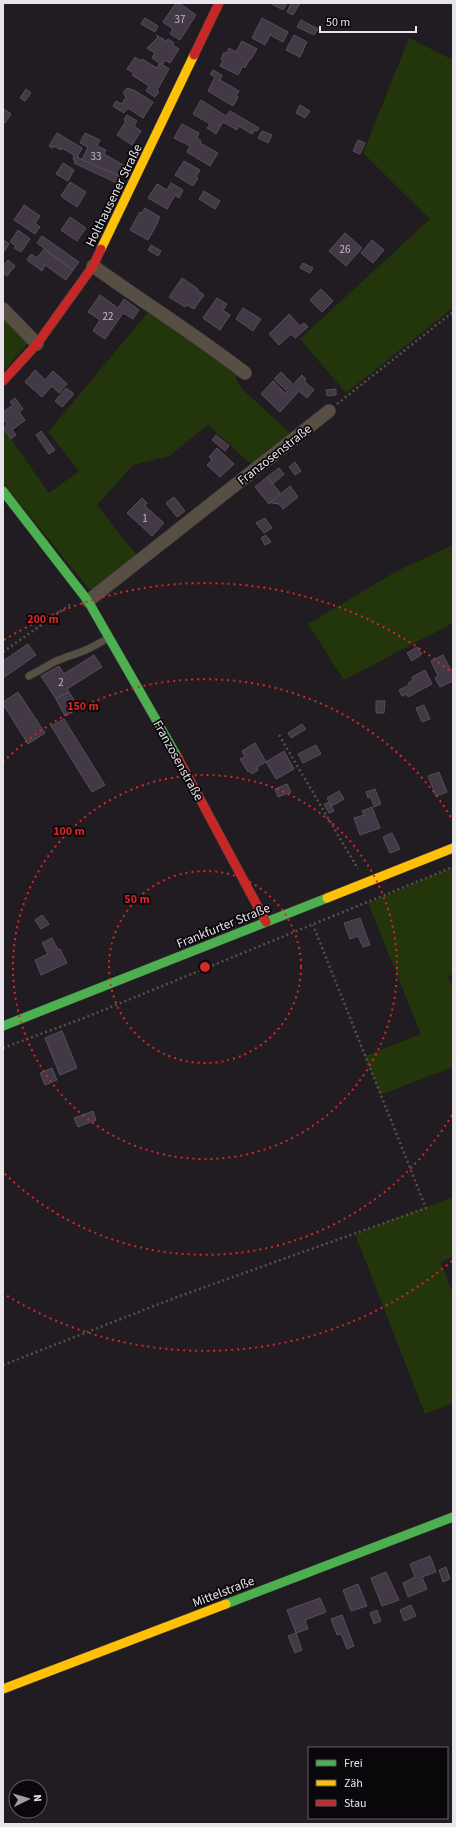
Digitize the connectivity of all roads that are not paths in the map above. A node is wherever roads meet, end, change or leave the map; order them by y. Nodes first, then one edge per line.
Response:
1 (219, 3) edge
2 (93, 266) junction
3 (3, 309) edge
4 (37, 344) junction
5 (245, 373) dead end
6 (3, 381) edge
7 (329, 411) road end
8 (3, 491) edge
9 (87, 598) junction
10 (109, 638) junction
11 (29, 676) dead end
12 (453, 848) edge
13 (266, 922) junction
14 (3, 1026) edge
15 (453, 1517) edge
16 (3, 1689) edge

1 - 2 street, Holthausener Straße
2 - 4 street, Holthausener Straße
2 - 5 street
3 - 4 street
4 - 6 street, Holthausener Straße
7 - 9 street, Franzosenstraße
8 - 9 street, Franzosenstraße
9 - 10 street, Franzosenstraße
10 - 11 lane
10 - 13 street, Franzosenstraße
12 - 13 street, Frankfurter Straße
13 - 14 street, Frankfurter Straße
15 - 16 street, Mittelstraße

